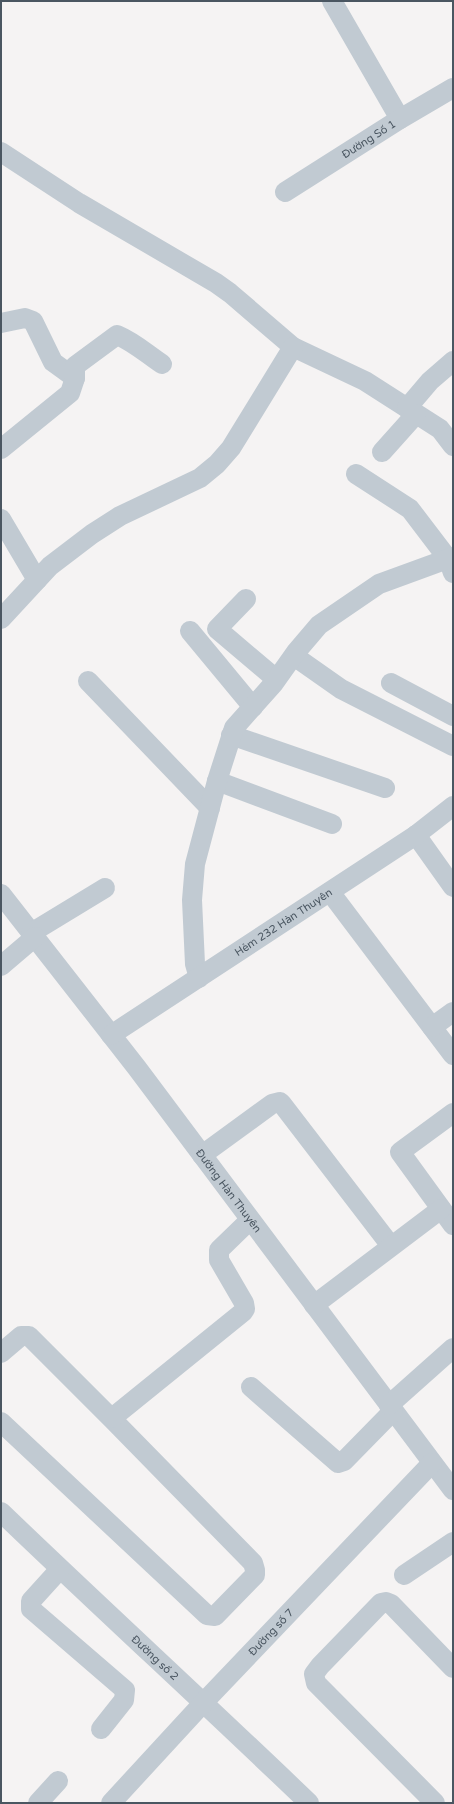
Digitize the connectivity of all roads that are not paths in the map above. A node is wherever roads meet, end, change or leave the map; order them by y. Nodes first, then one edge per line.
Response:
1 (337, 3) edge
2 (453, 88) edge
3 (400, 118) junction
4 (1, 152) edge
5 (285, 192) dead end
6 (1, 323) edge
7 (293, 347) junction
8 (453, 360) edge
9 (162, 364) dead end
10 (75, 378) junction
11 (411, 411) junction
12 (453, 446) edge
13 (1, 449) edge
14 (382, 452) dead end
15 (356, 474) dead end
16 (1, 519) edge
17 (451, 563) edge
18 (37, 580) junction
19 (246, 599) dead end
20 (1, 619) edge
21 (190, 631) dead end
22 (294, 656) junction
23 (276, 679) junction
24 (88, 681) dead end
25 (391, 683) dead end
26 (253, 707) junction
27 (453, 716) edge
28 (231, 735) junction
29 (453, 746) edge
30 (217, 781) junction
31 (385, 788) dead end
32 (453, 806) edge
33 (210, 808) junction
34 (332, 824) dead end
35 (416, 834) junction
36 (453, 887) edge
37 (105, 888) dead end
38 (330, 892) junction
39 (1, 894) edge
40 (33, 935) junction
41 (1, 966) edge
42 (199, 978) junction
43 (453, 1012) edge
44 (432, 1026) junction
45 (111, 1035) junction
46 (451, 1047) edge
47 (453, 1113) edge
48 (202, 1155) junction
49 (441, 1209) junction
50 (250, 1220) junction
51 (453, 1226) edge
52 (391, 1246) junction
53 (314, 1305) junction
54 (453, 1348) edge
55 (1, 1353) edge
56 (252, 1387) dead end
57 (391, 1408) junction
58 (112, 1418) junction
59 (1, 1422) edge
60 (432, 1463) junction
61 (453, 1490) edge
62 (1, 1512) edge
63 (453, 1542) edge
64 (60, 1568) junction
65 (404, 1576) dead end
66 (453, 1668) edge
67 (204, 1702) junction
68 (101, 1729) dead end
69 (58, 1781) dead end
70 (38, 1803) edge
71 (111, 1803) edge
72 (310, 1803) edge
73 (435, 1803) edge

1 - 3 street
2 - 3 street, Đường Số 1
3 - 5 street, Đường Số 1
4 - 7 street
6 - 10 street
7 - 11 street
7 - 18 street
8 - 11 street
9 - 10 street
10 - 13 street
11 - 12 street
11 - 14 street
15 - 17 street
16 - 18 street
17 - 22 street
18 - 20 street
19 - 23 street
21 - 26 street
22 - 23 street
22 - 29 street
23 - 26 street
24 - 33 street
25 - 27 street
26 - 28 street
28 - 30 street
28 - 31 street
30 - 33 street
30 - 34 street
32 - 35 street, Hẻm 232 Hàn Thuyên
33 - 42 street
35 - 36 street
35 - 38 street, Hẻm 232 Hàn Thuyên
37 - 40 street
38 - 42 street, Hẻm 232 Hàn Thuyên
38 - 44 street
39 - 40 street, Đường Hàn Thuyên
40 - 41 street
40 - 45 street, Đường Hàn Thuyên
42 - 45 street, Hẻm 232 Hàn Thuyên
43 - 44 street
44 - 46 street
45 - 48 street, Đường Hàn Thuyên
47 - 49 street
48 - 50 street, Đường Hàn Thuyên
48 - 52 street
49 - 51 street
49 - 52 street
50 - 53 street, Đường Hàn Thuyên
50 - 58 street
52 - 53 street
53 - 57 street, Đường Hàn Thuyên
54 - 57 street
55 - 58 street
56 - 57 street
57 - 60 street, Đường Hàn Thuyên
58 - 59 street
60 - 61 street, Đường Hàn Thuyên
60 - 67 street, Đường số 7
62 - 64 street, Đường số 2
63 - 65 street
64 - 67 street, Đường số 2
64 - 68 street
66 - 73 street
67 - 71 street, Đường số 7
67 - 72 street, Đường số 2
69 - 70 street

